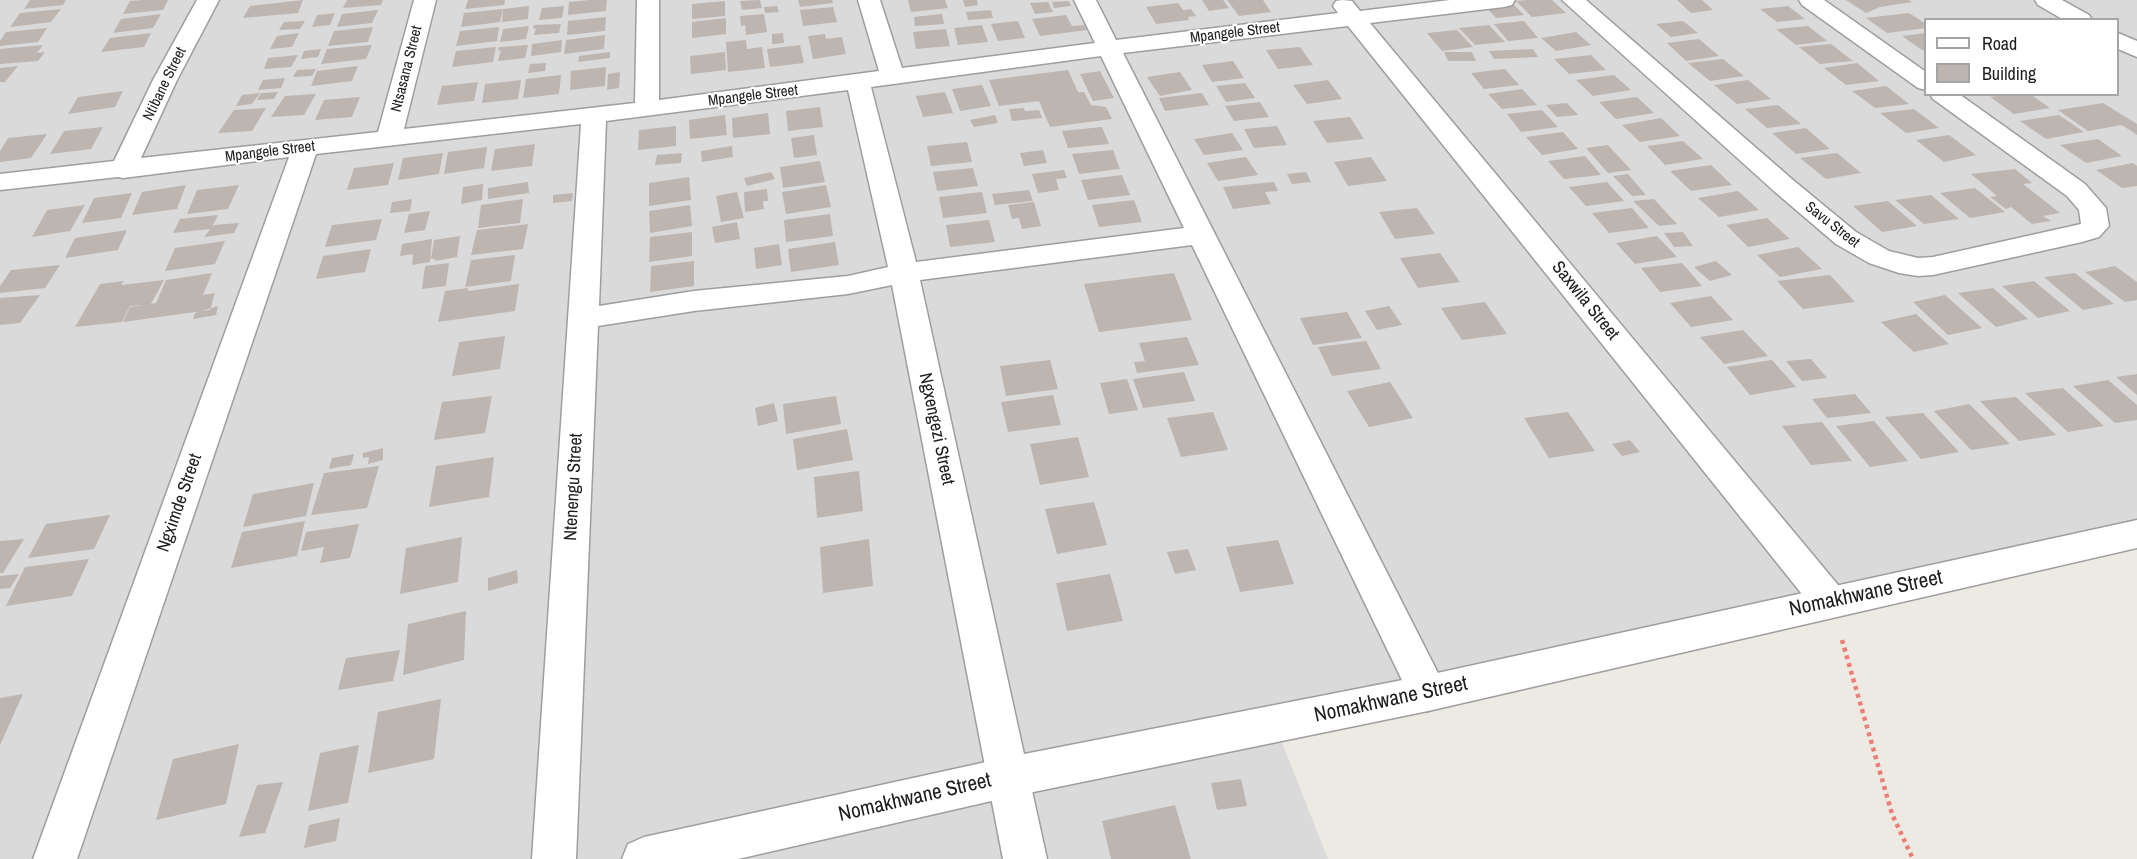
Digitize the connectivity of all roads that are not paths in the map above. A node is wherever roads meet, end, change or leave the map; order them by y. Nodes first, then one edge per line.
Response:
1 (208, 0) edge
2 (425, 0) edge
3 (648, 0) edge
4 (869, 0) edge
5 (1086, 0) edge
6 (1504, 0) edge
7 (1573, 0) edge
8 (1810, 0) edge
9 (2046, 0) edge
10 (1347, 9) edge
11 (2078, 18) edge
12 (2119, 41) edge
13 (1109, 48) junction
14 (2137, 50) edge
15 (893, 77) junction
16 (858, 82) junction
17 (1924, 82) edge
18 (1945, 96) edge
19 (647, 110) junction
20 (594, 115) junction
21 (390, 138) junction
22 (305, 148) junction
23 (123, 170) junction
24 (3, 186) edge
25 (1201, 234) junction
26 (904, 273) junction
27 (584, 318) junction
28 (2137, 534) edge
29 (1830, 602) junction
30 (1428, 693) junction
31 (1009, 777) junction
32 (55, 859) edge
33 (554, 859) edge
34 (644, 859) edge
35 (1025, 859) edge

1 - 23 street, Ntibane Street
2 - 21 street, Ntsasana Street
3 - 19 street
4 - 15 street
5 - 13 street
6 - 10 street, Mpangele Street
7 - 18 street, Savu Street
8 - 17 street
9 - 11 street
10 - 13 street, Mpangele Street
10 - 29 street, Saxwila Street
12 - 14 street
13 - 15 street, Mpangele Street
13 - 25 street
15 - 16 street, Mpangele Street
16 - 19 street, Mpangele Street
16 - 26 street, Ngxengezi Street
19 - 20 street, Mpangele Street
20 - 21 street, Mpangele Street
20 - 27 street, Ntenengu Street
21 - 22 street, Mpangele Street
22 - 23 street, Mpangele Street
22 - 32 street, Ngximde Street
23 - 24 street, Mpangele Street
25 - 26 street
25 - 30 street
26 - 27 street
26 - 31 street, Ngxengezi Street
27 - 33 street, Ntenengu Street
28 - 29 street, Nomakhwane Street
29 - 30 street, Nomakhwane Street
30 - 31 street, Nomakhwane Street
31 - 34 street, Nomakhwane Street
31 - 35 street, Ngxengezi Street

